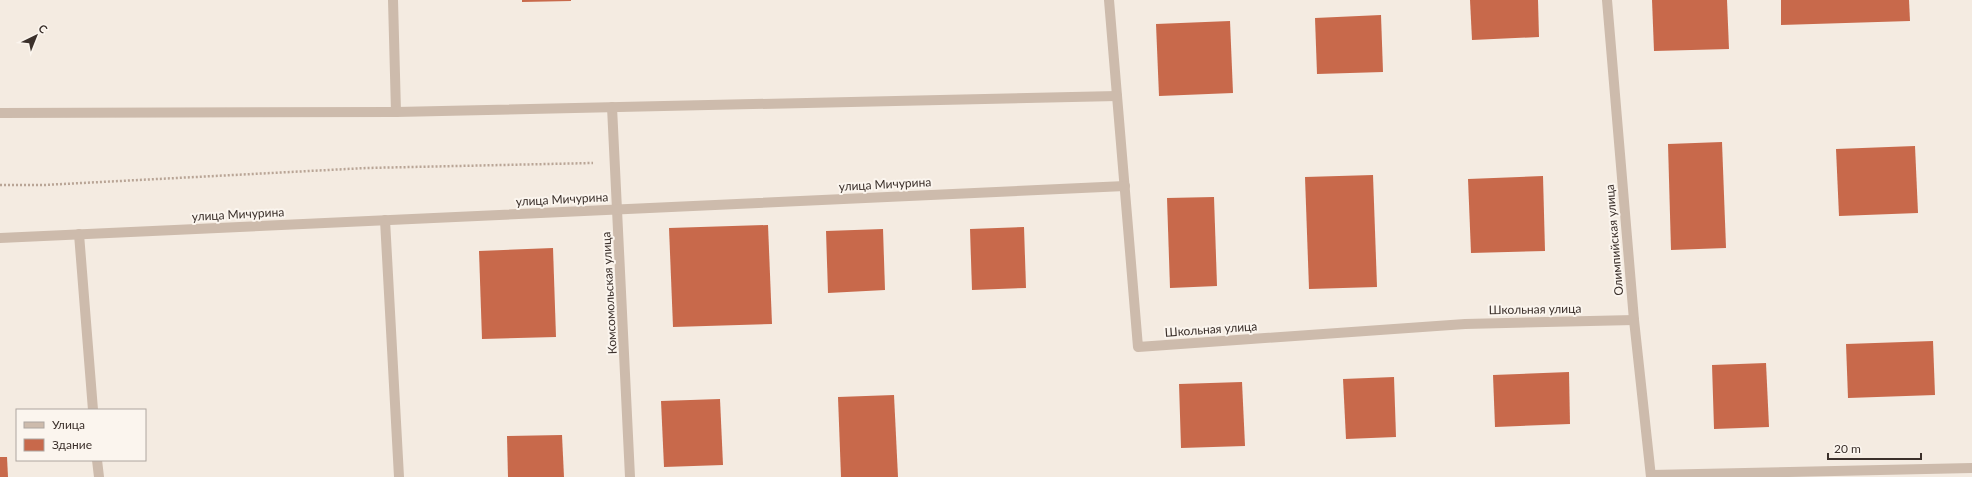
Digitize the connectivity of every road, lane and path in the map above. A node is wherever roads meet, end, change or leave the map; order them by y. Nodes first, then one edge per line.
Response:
1 (393, 0) edge
2 (1109, 0) edge
3 (1607, 0) edge
4 (1117, 96) junction
5 (612, 107) junction
6 (396, 112) junction
7 (0, 113) edge
8 (615, 162) junction
9 (0, 185) edge
10 (1124, 186) junction
11 (618, 209) junction
12 (385, 220) junction
13 (79, 234) junction
14 (0, 238) edge
15 (1634, 320) junction
16 (93, 409) edge
17 (97, 461) edge
18 (1972, 468) edge
19 (1651, 476) edge
20 (99, 477) edge
21 (399, 477) edge
22 (630, 477) edge

1 - 6 street
2 - 4 street, Школьная улица
3 - 15 street, Олимпийская улица
4 - 5 street
4 - 10 street, Школьная улица
5 - 6 street
5 - 8 street, Комсомольская улица
6 - 7 street
8 - 9 path
8 - 11 street, Комсомольская улица
10 - 11 street, улица Мичурина
10 - 15 street, Школьная улица
11 - 12 street, улица Мичурина
11 - 22 street, Комсомольская улица
12 - 13 street, улица Мичурина
12 - 21 street
13 - 14 street, улица Мичурина
13 - 16 street
15 - 19 street, Олимпийская улица
17 - 20 street
18 - 19 street

